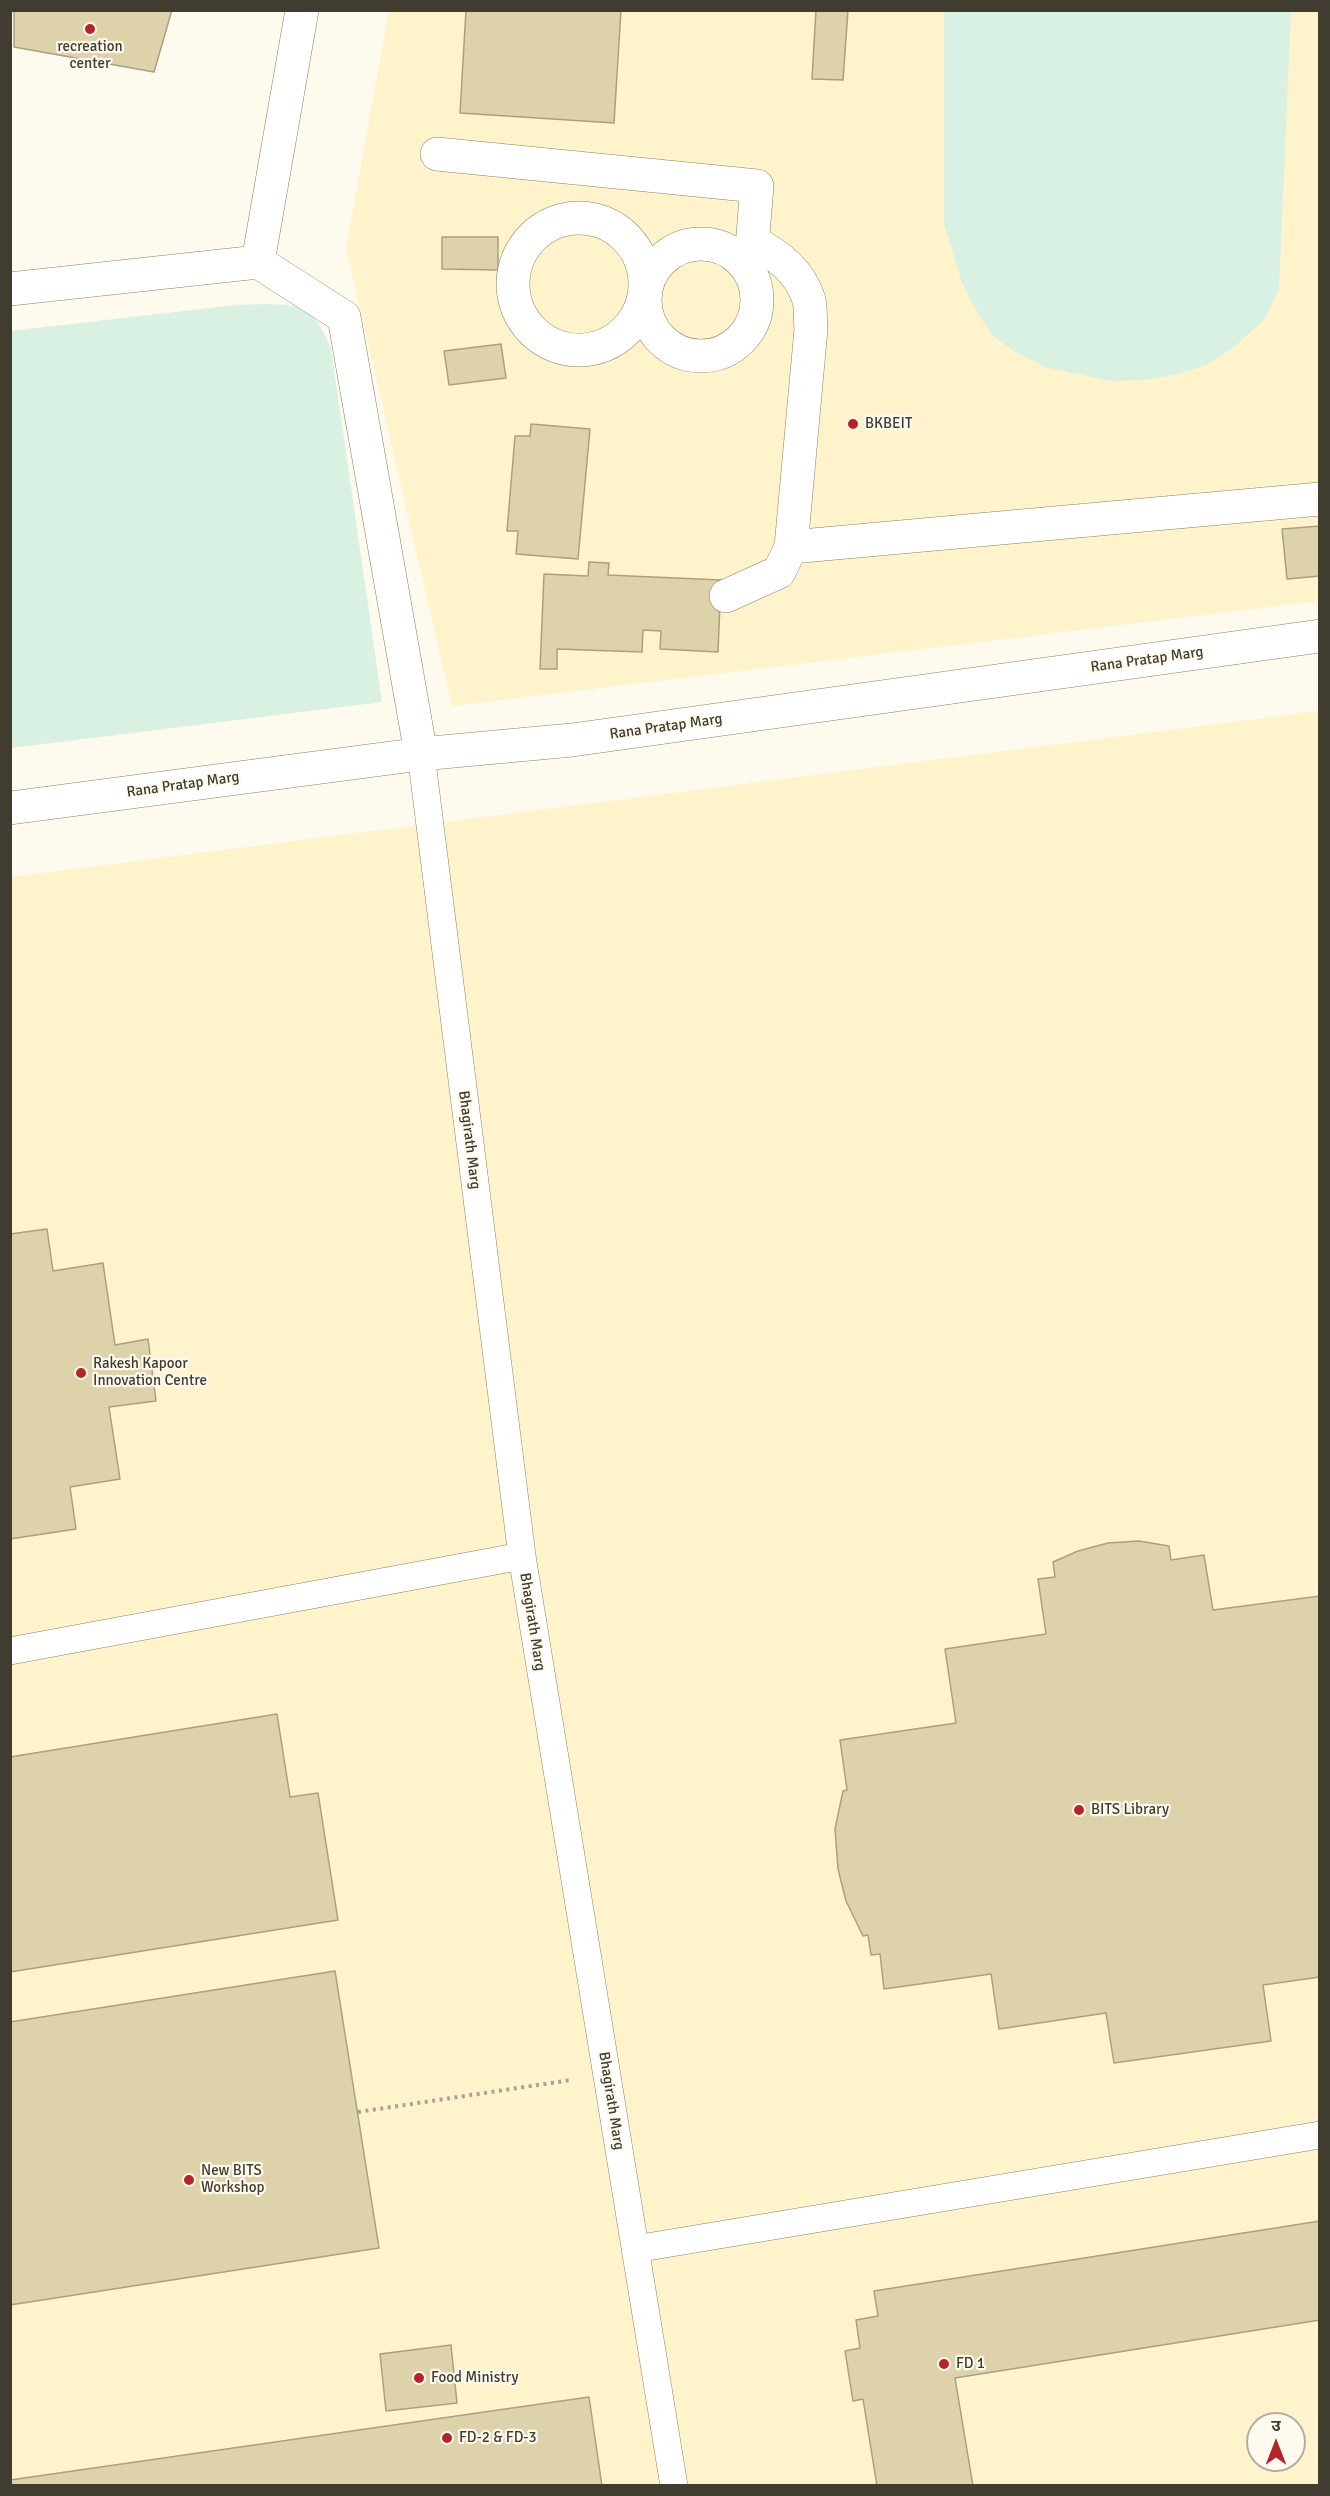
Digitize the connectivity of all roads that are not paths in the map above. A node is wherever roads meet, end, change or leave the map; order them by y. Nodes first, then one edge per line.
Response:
1 (302, 10) edge
2 (437, 154) dead end
3 (752, 257) junction
4 (258, 262) junction
5 (646, 285) junction
6 (10, 289) edge
7 (1320, 499) edge
8 (791, 547) junction
9 (726, 596) dead end
10 (1320, 636) edge
11 (421, 754) junction
12 (10, 808) edge
13 (522, 1556) junction
14 (10, 1651) edge
15 (1320, 2135) edge
16 (635, 2249) junction
17 (674, 2486) edge

1 - 4 street
2 - 3 street
3 - 5 street
3 - 5 street
3 - 8 street
4 - 6 street
4 - 11 street
5 - 5 street
7 - 8 street
8 - 9 street
10 - 11 street, Rana Pratap Marg
11 - 12 street, Rana Pratap Marg
11 - 13 lane, Bhagirath Marg
13 - 14 lane
13 - 16 lane, Bhagirath Marg
15 - 16 lane
16 - 17 lane, Bhagirath Marg

